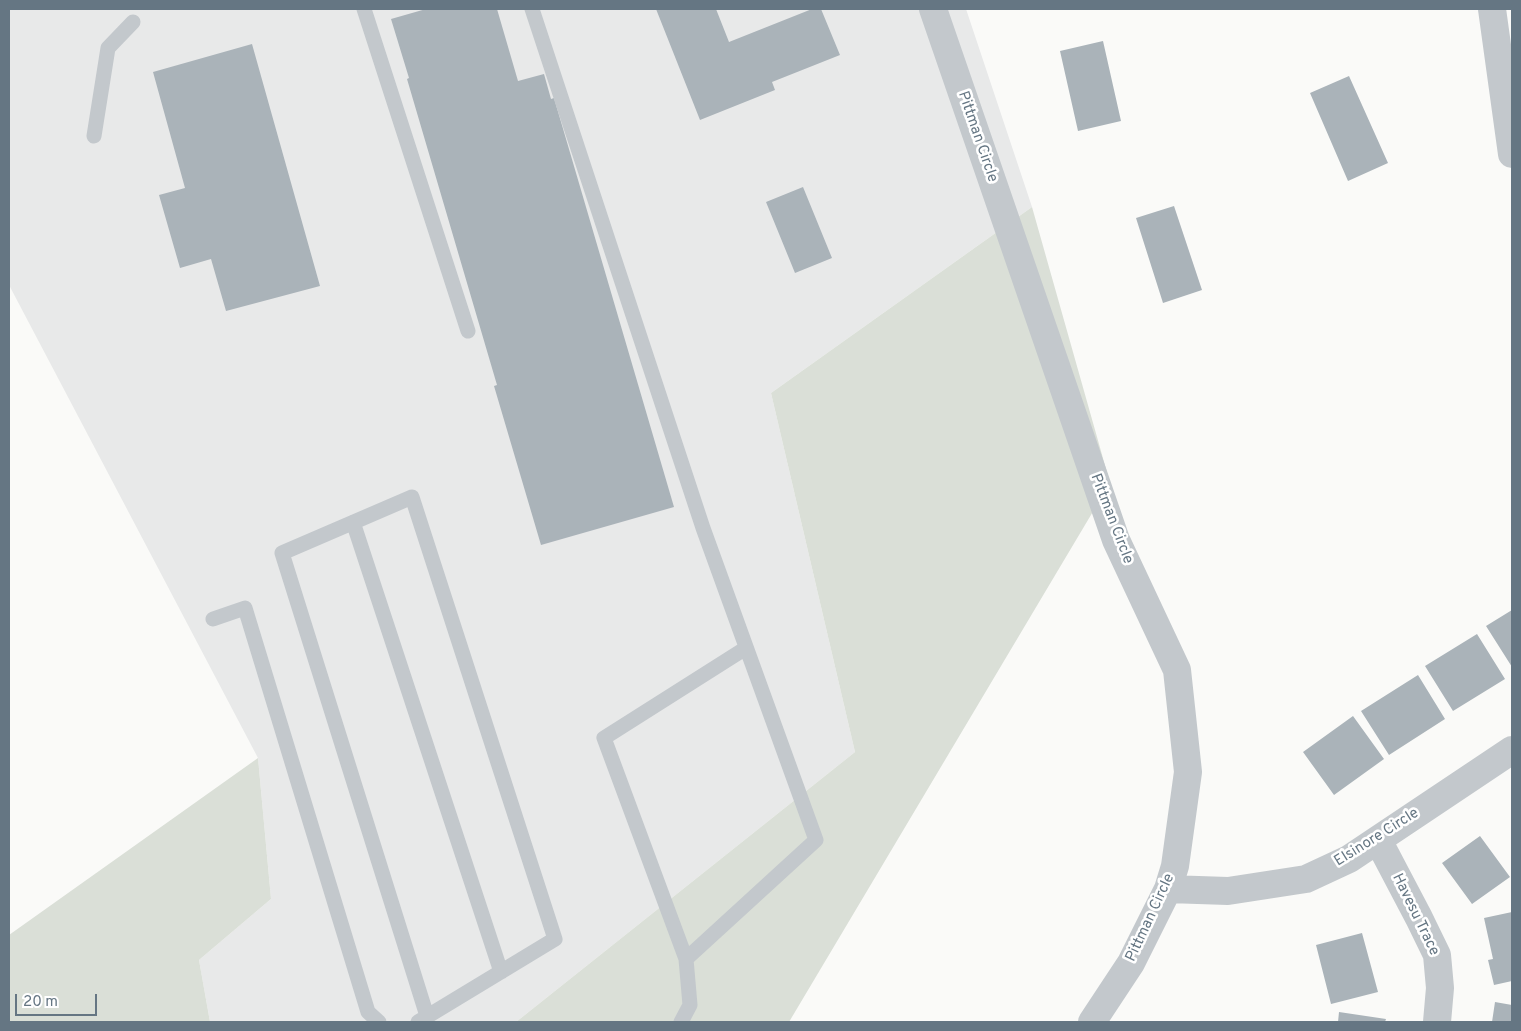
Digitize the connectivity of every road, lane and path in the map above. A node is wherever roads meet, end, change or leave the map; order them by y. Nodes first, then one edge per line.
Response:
1 (364, 9) edge
2 (532, 9) edge
3 (933, 9) edge
4 (1492, 9) edge
5 (132, 22) dead end
6 (94, 136) dead end
7 (1512, 154) edge
8 (468, 331) dead end
9 (353, 522) junction
10 (213, 619) dead end
11 (746, 648) junction
12 (1512, 750) edge
13 (1378, 840) junction
14 (1168, 889) junction
15 (686, 959) junction
16 (501, 972) junction
17 (422, 1019) edge
18 (379, 1022) edge
19 (681, 1022) edge
20 (1092, 1022) edge
21 (1437, 1022) edge

1 - 8 lane
2 - 11 lane
3 - 14 street, Pittman Circle
4 - 7 street
5 - 6 lane
9 - 16 lane
9 - 16 lane
9 - 17 lane
10 - 18 lane
11 - 15 lane
11 - 15 lane
12 - 13 street, Elsinore Circle
13 - 14 street, Elsinore Circle
13 - 21 street, Havesu Trace
14 - 20 street, Pittman Circle
15 - 19 lane
16 - 17 lane

